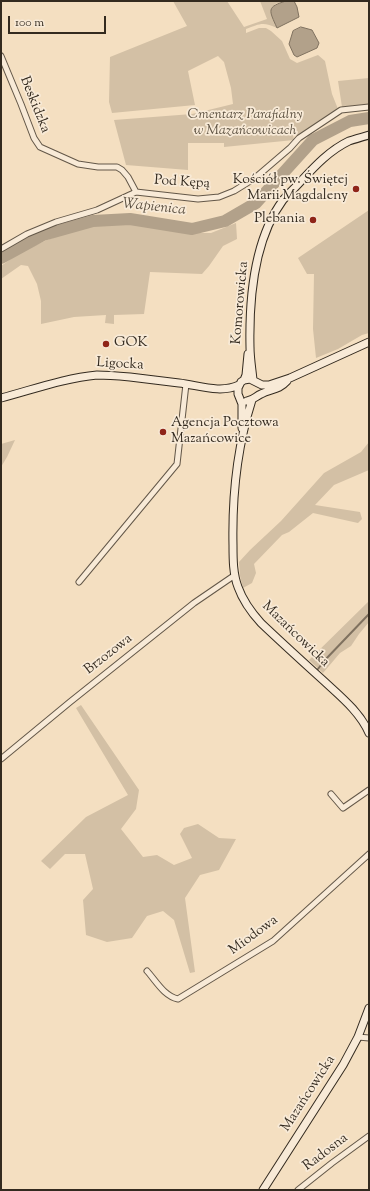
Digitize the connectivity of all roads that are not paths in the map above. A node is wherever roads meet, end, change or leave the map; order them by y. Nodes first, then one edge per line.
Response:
1 (1, 56) edge
2 (369, 107) edge
3 (369, 135) edge
4 (136, 192) junction
5 (1, 249) edge
6 (369, 342) edge
7 (250, 348) junction
8 (290, 378) junction
9 (241, 382) junction
10 (255, 382) junction
11 (186, 384) junction
12 (213, 389) junction
13 (239, 396) junction
14 (1, 398) edge
15 (255, 398) junction
16 (243, 432) junction
17 (235, 575) junction
18 (79, 582) dead end
19 (369, 733) edge
20 (1, 759) edge
21 (369, 790) edge
22 (331, 794) dead end
23 (369, 854) edge
24 (147, 971) dead end
25 (369, 1008) edge
26 (358, 1037) junction
27 (369, 1038) edge
28 (369, 1136) edge
29 (263, 1190) edge
30 (298, 1190) edge

1 - 4 street, Beskidzka
2 - 4 street, Pod Kępą
3 - 7 street, Komorowicka
4 - 5 street, Pod Kępą
6 - 8 street
7 - 9 street
7 - 10 street, Komorowicka
8 - 10 street
8 - 15 street
9 - 10 street
9 - 12 street, Ligocka
9 - 13 street
10 - 15 street
11 - 12 street, Ligocka
11 - 14 street, Ligocka
11 - 18 street
12 - 13 street
13 - 15 street
13 - 16 street
15 - 16 street, Mazańcowicka
16 - 17 street, Mazańcowicka
17 - 19 street, Mazańcowicka
17 - 20 street, Brzozowa
21 - 22 street
23 - 24 street, Miodowa
25 - 26 street, Mazańcowicka
26 - 27 street
26 - 29 street, Mazańcowicka
28 - 30 street, Radosna

